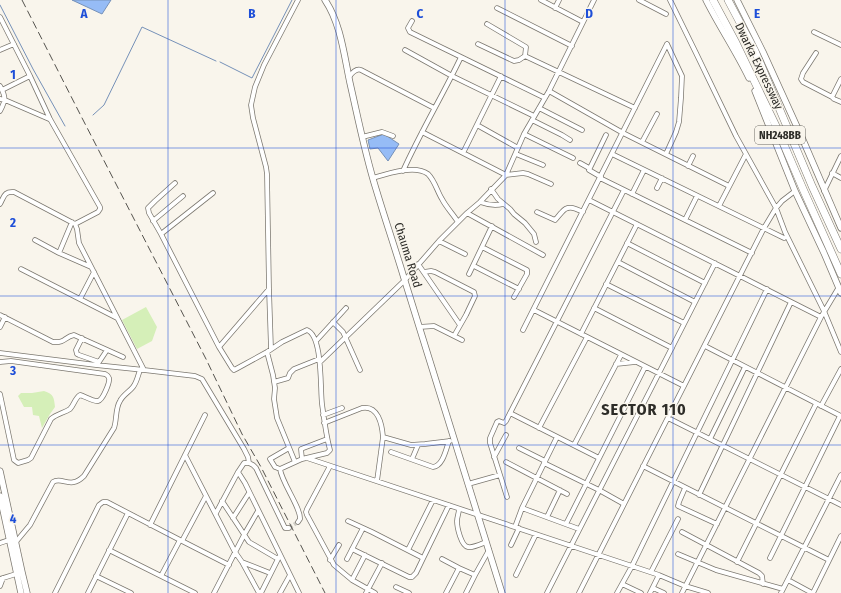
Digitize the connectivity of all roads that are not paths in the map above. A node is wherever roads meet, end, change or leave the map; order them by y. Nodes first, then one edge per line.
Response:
1 (298, 0) edge
2 (324, 0) edge
3 (540, 0) edge
4 (560, 0) edge
5 (594, 0) edge
6 (639, 0) edge
7 (670, 0) edge
8 (706, 0) edge
9 (713, 0) edge
10 (728, 0) edge
11 (737, 0) edge
12 (497, 8) dead end
13 (556, 8) junction
14 (666, 14) dead end
15 (0, 17) edge
16 (412, 21) dead end
17 (583, 22) junction
18 (486, 24) dead end
19 (814, 32) dead end
20 (14, 44) junction
21 (478, 44) dead end
22 (841, 45) edge
23 (572, 46) junction
24 (0, 50) edge
25 (405, 50) dead end
26 (816, 53) dead end
27 (525, 56) junction
28 (462, 57) junction
29 (559, 72) junction
30 (30, 76) junction
31 (452, 76) junction
32 (501, 76) junction
33 (349, 77) junction
34 (841, 79) edge
35 (1, 88) edge
36 (549, 91) junction
37 (492, 95) junction
38 (832, 97) junction
39 (545, 98) junction
40 (2, 99) edge
41 (841, 102) edge
42 (10, 103) junction
43 (2, 105) edge
44 (434, 108) junction
45 (539, 108) junction
46 (635, 108) junction
47 (0, 111) edge
48 (657, 114) dead end
49 (533, 118) junction
50 (50, 119) junction
51 (477, 125) junction
52 (582, 130) dead end
53 (422, 132) junction
54 (623, 132) junction
55 (524, 134) junction
56 (606, 135) dead end
57 (393, 136) dead end
58 (362, 137) junction
59 (570, 140) dead end
60 (642, 142) junction
61 (518, 148) junction
62 (463, 153) junction
63 (516, 154) junction
64 (612, 154) junction
65 (666, 154) junction
66 (746, 154) junction
67 (693, 156) dead end
68 (841, 156) edge
69 (573, 158) dead end
70 (580, 163) dead end
71 (543, 165) dead end
72 (688, 166) junction
73 (589, 168) junction
74 (403, 170) junction
75 (644, 170) junction
76 (832, 173) junction
77 (506, 174) junction
78 (600, 177) junction
79 (373, 178) junction
80 (662, 178) junction
81 (841, 178) edge
82 (175, 183) dead end
83 (551, 184) dead end
84 (729, 186) junction
85 (657, 188) dead end
86 (491, 189) junction
87 (624, 190) junction
88 (795, 191) junction
89 (824, 191) junction
90 (213, 193) dead end
91 (632, 194) junction
92 (184, 196) dead end
93 (697, 196) junction
94 (589, 200) junction
95 (480, 202) junction
96 (0, 204) edge
97 (503, 204) junction
98 (719, 206) junction
99 (776, 208) junction
100 (537, 212) dead end
101 (583, 212) junction
102 (613, 212) junction
103 (467, 213) junction
104 (685, 220) junction
105 (153, 221) junction
106 (458, 222) junction
107 (73, 223) junction
108 (636, 224) junction
109 (492, 226) junction
110 (764, 228) junction
111 (841, 228) edge
112 (161, 234) junction
113 (784, 238) dead end
114 (35, 240) dead end
115 (439, 241) junction
116 (536, 242) dead end
117 (627, 243) junction
118 (482, 247) junction
119 (841, 249) edge
120 (59, 253) junction
121 (752, 253) junction
122 (464, 254) dead end
123 (543, 255) dead end
124 (618, 262) junction
125 (715, 263) junction
126 (418, 264) junction
127 (474, 266) junction
128 (92, 267) junction
129 (21, 269) dead end
130 (94, 272) junction
131 (424, 272) junction
132 (470, 274) dead end
133 (841, 274) edge
134 (740, 276) junction
135 (405, 280) junction
136 (705, 283) junction
137 (606, 284) junction
138 (269, 289) junction
139 (519, 289) junction
140 (767, 289) junction
141 (840, 290) edge
142 (514, 297) dead end
143 (80, 299) junction
144 (695, 302) junction
145 (790, 302) junction
146 (346, 308) dead end
147 (594, 308) junction
148 (534, 310) junction
149 (824, 311) junction
150 (0, 315) edge
151 (5, 317) junction
152 (821, 317) junction
153 (118, 318) junction
154 (333, 322) junction
155 (557, 322) junction
156 (684, 323) junction
157 (460, 325) junction
158 (0, 327) edge
159 (419, 327) junction
160 (524, 330) dead end
161 (581, 334) junction
162 (454, 336) junction
163 (587, 337) junction
164 (82, 338) junction
165 (346, 338) junction
166 (462, 340) dead end
167 (316, 341) junction
168 (219, 346) junction
169 (704, 346) junction
170 (672, 348) junction
171 (107, 350) junction
172 (269, 350) junction
173 (841, 352) edge
174 (0, 353) edge
175 (621, 355) junction
176 (123, 357) dead end
177 (320, 360) junction
178 (732, 360) junction
179 (0, 362) edge
180 (636, 362) junction
181 (616, 364) junction
182 (645, 366) junction
183 (745, 367) junction
184 (841, 369) edge
185 (142, 370) junction
186 (360, 370) dead end
187 (757, 373) junction
188 (658, 374) junction
189 (274, 382) junction
190 (684, 386) junction
191 (785, 388) junction
192 (0, 394) edge
193 (819, 405) junction
194 (342, 408) dead end
195 (510, 413) junction
196 (205, 415) dead end
197 (323, 415) junction
198 (841, 416) edge
199 (668, 418) junction
200 (324, 424) junction
201 (539, 428) junction
202 (697, 432) junction
203 (506, 435) dead end
204 (557, 436) junction
205 (383, 437) junction
206 (710, 439) junction
207 (328, 440) junction
208 (452, 441) junction
209 (418, 445) junction
210 (574, 445) junction
211 (723, 445) junction
212 (289, 448) junction
213 (519, 448) dead end
214 (391, 452) dead end
215 (185, 455) junction
216 (495, 458) junction
217 (599, 458) junction
218 (304, 459) junction
219 (750, 459) junction
220 (412, 460) junction
221 (295, 462) junction
222 (545, 462) junction
223 (249, 463) junction
224 (330, 466) junction
225 (643, 466) junction
226 (280, 469) junction
227 (0, 471) edge
228 (238, 472) junction
229 (500, 474) junction
230 (781, 475) junction
231 (841, 475) edge
232 (537, 478) junction
233 (673, 481) junction
234 (377, 482) junction
235 (468, 484) junction
236 (586, 484) junction
237 (805, 487) junction
238 (686, 488) junction
239 (560, 490) junction
240 (599, 490) junction
241 (249, 493) junction
242 (567, 494) dead end
243 (700, 495) junction
244 (0, 496) edge
245 (206, 496) junction
246 (507, 497) dead end
247 (829, 499) junction
248 (433, 500) junction
249 (222, 501) junction
250 (624, 504) junction
251 (449, 505) junction
252 (841, 505) edge
253 (1, 507) edge
254 (522, 508) junction
255 (725, 508) junction
256 (459, 509) junction
257 (258, 511) junction
258 (128, 513) junction
259 (216, 513) junction
260 (478, 514) junction
261 (547, 517) junction
262 (233, 518) junction
263 (678, 519) dead end
264 (298, 522) dead end
265 (348, 522) dead end
266 (756, 523) junction
267 (566, 524) junction
268 (716, 524) junction
269 (150, 525) junction
270 (289, 528) dead end
271 (363, 528) junction
272 (517, 528) junction
273 (579, 529) junction
274 (682, 532) dead end
275 (536, 534) junction
276 (244, 535) junction
277 (781, 536) junction
278 (841, 536) edge
279 (13, 540) junction
280 (181, 540) junction
281 (486, 542) junction
282 (0, 543) edge
283 (339, 545) dead end
284 (511, 545) dead end
285 (706, 545) junction
286 (571, 546) junction
287 (804, 547) junction
288 (352, 549) junction
289 (109, 550) junction
290 (408, 550) junction
291 (489, 550) junction
292 (235, 552) junction
293 (678, 554) dead end
294 (365, 555) junction
295 (599, 555) junction
296 (279, 557) junction
297 (423, 558) junction
298 (770, 558) dead end
299 (347, 559) dead end
300 (442, 559) dead end
301 (330, 560) junction
302 (829, 560) junction
303 (242, 562) junction
304 (737, 562) junction
305 (382, 563) junction
306 (697, 563) junction
307 (229, 565) junction
308 (632, 566) junction
309 (459, 568) junction
310 (651, 572) junction
311 (270, 573) junction
312 (16, 574) junction
313 (290, 575) junction
314 (474, 575) junction
315 (516, 575) dead end
316 (659, 575) junction
317 (96, 576) junction
318 (161, 576) junction
319 (2, 579) edge
320 (352, 580) junction
321 (788, 580) junction
322 (622, 584) junction
323 (763, 584) junction
324 (0, 586) edge
325 (685, 586) junction
326 (396, 587) dead end
327 (121, 588) junction
328 (653, 588) junction
329 (367, 591) edge
330 (782, 591) edge
331 (701, 592) edge
332 (21, 593) edge
333 (27, 593) edge
334 (56, 593) edge
335 (88, 593) edge
336 (119, 593) edge
337 (131, 593) edge
338 (196, 593) edge
339 (214, 593) edge
340 (260, 593) edge
341 (280, 593) edge
342 (299, 593) edge
343 (375, 593) edge
344 (409, 593) edge
345 (446, 593) edge
346 (466, 593) edge
347 (502, 593) edge
348 (547, 593) edge
349 (579, 593) edge
350 (617, 593) edge
351 (642, 593) edge
352 (650, 593) edge
353 (664, 593) edge
354 (682, 593) edge
355 (708, 593) edge
356 (813, 593) edge

1 - 138 street
2 - 33 street, Chauma Road
3 - 13 street
4 - 13 street
5 - 17 street
6 - 14 street
7 - 66 street
8 - 88 street
9 - 133 highway, Dwarka Expressway / NH248BB
10 - 119 highway, Dwarka Expressway / NH248BB
11 - 89 street
12 - 23 street
13 - 17 street
15 - 20 street
16 - 28 street
17 - 23 street
18 - 27 street
19 - 22 street
20 - 24 street
20 - 30 street
21 - 27 street
23 - 29 street
25 - 31 street
26 - 38 street
27 - 29 street
28 - 31 street
28 - 32 street
29 - 36 street
29 - 46 street
30 - 35 street
30 - 50 street
31 - 37 street
31 - 44 street
32 - 37 street
32 - 39 street
33 - 44 street
33 - 58 street, Chauma Road
34 - 38 street
35 - 40 street
36 - 39 street
36 - 54 street
37 - 49 street
37 - 51 street
38 - 41 street
39 - 45 street
40 - 42 street
40 - 43 street
42 - 43 street
42 - 50 street
43 - 47 street
44 - 53 street
45 - 49 street
45 - 52 street
46 - 54 street
46 - 65 street
48 - 60 street
49 - 55 street
49 - 59 street
50 - 107 street
51 - 61 street
51 - 62 street
53 - 62 street
53 - 74 street
54 - 60 street
54 - 64 street
55 - 61 street
55 - 69 street
56 - 73 street
57 - 58 street
58 - 79 street, Chauma Road
60 - 65 street
61 - 63 street
62 - 77 street
63 - 71 street
63 - 77 street
64 - 75 street
64 - 78 street
65 - 72 street
66 - 84 street
66 - 99 street
67 - 72 street
68 - 76 street
70 - 73 street
72 - 84 street
73 - 78 street
74 - 79 street
74 - 106 street
75 - 80 street
75 - 91 street
76 - 81 street
76 - 89 street
77 - 83 street
77 - 86 street
78 - 87 street
78 - 94 street
79 - 135 street, Chauma Road
80 - 85 street
80 - 93 street
82 - 105 street
84 - 98 street
86 - 95 street
86 - 97 street
87 - 91 street
87 - 102 street
88 - 99 street
88 - 141 street
89 - 111 street
90 - 112 street
91 - 104 street
92 - 105 street
93 - 98 street
93 - 104 street
94 - 101 street
94 - 102 street
95 - 97 street
95 - 103 street
96 - 107 street
97 - 116 street
98 - 110 street
99 - 110 street
99 - 149 street
100 - 101 street
101 - 148 street
102 - 108 street
102 - 155 street
103 - 106 street
103 - 109 street
104 - 121 street
105 - 112 street
106 - 115 street
107 - 120 street
107 - 128 street
108 - 117 street
108 - 125 street
109 - 118 street
109 - 123 street
110 - 113 street
110 - 121 street
112 - 168 street
114 - 120 street
115 - 122 street
115 - 126 street
117 - 124 street
117 - 136 street
118 - 127 street
118 - 139 street
120 - 128 street
121 - 134 street
124 - 137 street
124 - 144 street
125 - 134 street
125 - 136 street
126 - 131 street
126 - 135 street
127 - 132 street
127 - 139 street
128 - 130 street
129 - 143 street
130 - 143 street
130 - 153 street
131 - 157 street
131 - 157 street
134 - 140 street
134 - 169 street
135 - 159 street, Chauma Road
135 - 165 street
136 - 144 street
137 - 147 street
137 - 156 street
138 - 168 street
138 - 172 street
139 - 142 street
140 - 145 street
140 - 178 street
141 - 149 street
143 - 153 street
144 - 156 street
145 - 152 street
145 - 187 street
146 - 154 street
147 - 161 street
147 - 170 street
148 - 155 street
148 - 160 street
149 - 152 street
149 - 173 street
150 - 151 street
151 - 158 street
151 - 164 street
152 - 191 street
153 - 185 street
154 - 165 street
154 - 167 street
155 - 161 street
155 - 195 street
156 - 170 street
157 - 162 street
159 - 162 street
159 - 208 street, Chauma Road
161 - 163 street
162 - 166 street
163 - 175 street
163 - 201 street
164 - 171 street
164 - 171 street
165 - 177 street
165 - 186 street
167 - 172 street
167 - 177 street
168 - 172 street
169 - 178 street
169 - 190 street
170 - 188 street
171 - 176 street
172 - 189 street
174 - 185 street
175 - 180 street
175 - 181 street
177 - 189 street
177 - 197 street
178 - 183 street
178 - 202 street
179 - 192 street
180 - 181 street
180 - 182 street
181 - 210 street
182 - 188 street
182 - 217 street
183 - 187 street
183 - 206 street
184 - 193 street
185 - 223 street
185 - 279 street
187 - 191 street
187 - 211 street
188 - 190 street
188 - 240 street
189 - 212 street
190 - 199 street
191 - 193 street
191 - 219 street
193 - 198 street
193 - 230 street
194 - 197 street
195 - 201 street
195 - 216 street
196 - 215 street
197 - 200 street
198 - 237 street
199 - 202 street
199 - 225 street
200 - 205 street
200 - 207 street
201 - 204 street
202 - 206 street
202 - 233 street
203 - 216 street
204 - 210 street
204 - 222 street
205 - 209 street
205 - 234 street
206 - 211 street
207 - 218 street
207 - 218 street
208 - 209 street
208 - 220 street
208 - 235 street, Chauma Road
209 - 220 street
210 - 217 street
211 - 219 street
211 - 243 street
212 - 221 street
212 - 226 street
213 - 222 street
214 - 220 street
215 - 245 street
215 - 269 street
216 - 229 street
216 - 232 street
217 - 236 street
218 - 221 street
218 - 224 street
219 - 230 street
219 - 255 street
221 - 226 street
222 - 232 street
222 - 236 street
223 - 228 street
223 - 270 street
224 - 234 street
224 - 301 street
225 - 233 street
225 - 250 street
226 - 264 street
227 - 279 street
228 - 241 street
228 - 249 street
229 - 235 street
229 - 246 street
230 - 237 street
230 - 266 street
231 - 247 street
232 - 239 street
232 - 254 street
233 - 238 street
233 - 308 street
234 - 248 street
235 - 260 street, Chauma Road
236 - 240 street
236 - 267 street
237 - 247 street
237 - 277 street
238 - 243 street
238 - 268 street
239 - 242 street
239 - 261 street
240 - 250 street
240 - 273 street
241 - 257 street
241 - 262 street
243 - 255 street
244 - 253 street
245 - 259 street
245 - 280 street
247 - 252 street
247 - 287 street
248 - 251 street
248 - 290 street
249 - 259 street
249 - 262 street
250 - 295 street
251 - 256 street
251 - 297 street
253 - 279 street
254 - 261 street
254 - 272 street
255 - 266 street
255 - 268 street
256 - 260 street
256 - 281 street
257 - 276 street
257 - 296 street
258 - 269 street
258 - 289 street
258 - 334 street
259 - 292 street
260 - 272 street
260 - 281 street, Chauma Road
261 - 267 street
262 - 276 street
263 - 310 street
265 - 271 street
266 - 277 street
266 - 304 street
267 - 273 street
268 - 285 street
269 - 280 street
271 - 288 street
271 - 290 street
272 - 275 street
272 - 284 street
273 - 286 street
274 - 285 street
275 - 286 street
275 - 315 street
276 - 292 street
276 - 296 street
277 - 287 street
277 - 298 street
278 - 302 street
279 - 282 street
279 - 312 street
279 - 333 street
280 - 307 street
280 - 318 street
281 - 291 street, Chauma Road
283 - 301 street
285 - 304 street
285 - 306 street
286 - 295 street
286 - 348 street
287 - 302 street
287 - 321 street
288 - 294 street
288 - 299 street
289 - 317 street
289 - 318 street
290 - 297 street
291 - 314 street
291 - 347 street, Chauma Road
292 - 303 street
292 - 307 street
293 - 306 street
294 - 305 street
294 - 320 street
295 - 308 street
295 - 349 street
296 - 311 street
296 - 313 street
297 - 305 street
300 - 309 street
301 - 320 street
302 - 356 street
303 - 311 street
303 - 340 street
304 - 323 street
305 - 329 street
306 - 323 street
306 - 325 street
307 - 339 street
308 - 310 street
308 - 322 street
309 - 314 street
309 - 345 street
310 - 316 street
311 - 340 street
312 - 319 street
312 - 332 street
313 - 341 street
313 - 342 street
314 - 346 street
316 - 325 street
316 - 328 street
317 - 327 street
317 - 335 street
318 - 338 street
319 - 324 street
320 - 329 street
321 - 330 street
321 - 356 street
322 - 350 street
322 - 351 street
323 - 330 street
325 - 331 street
325 - 354 street
326 - 344 street
327 - 336 street
327 - 337 street
328 - 352 street
328 - 353 street
329 - 343 street
331 - 355 street

